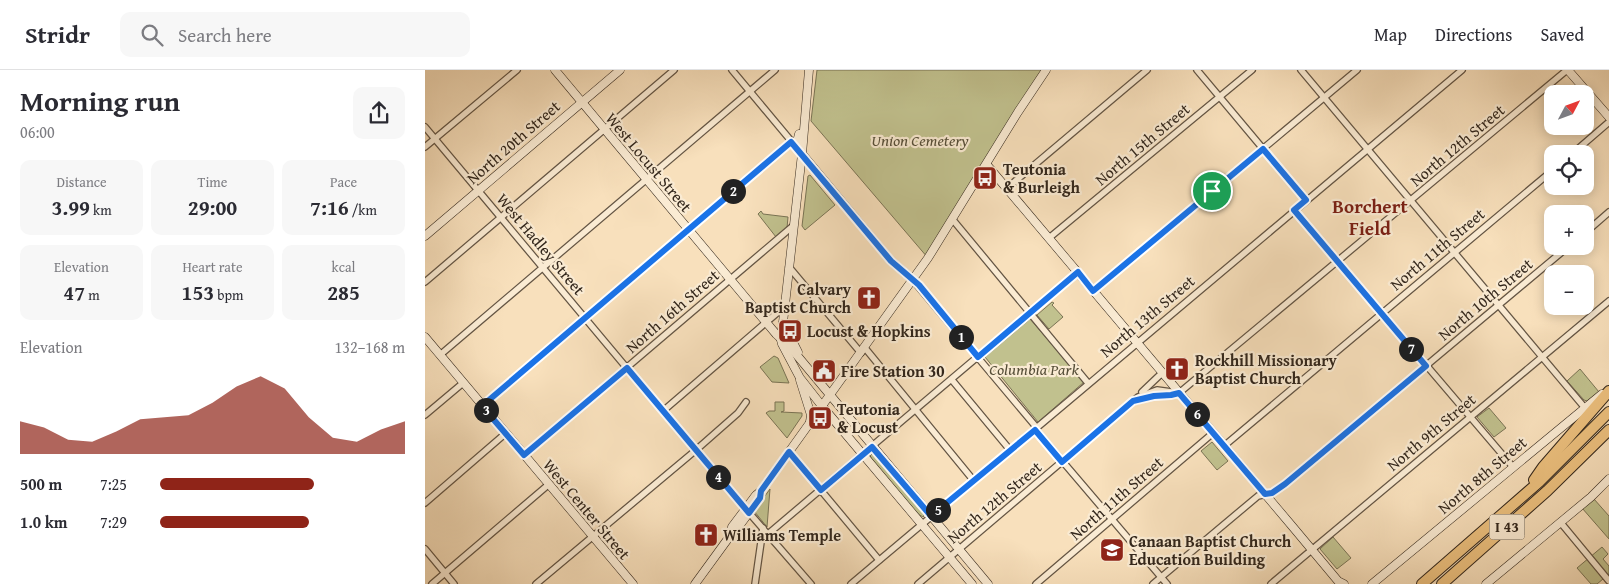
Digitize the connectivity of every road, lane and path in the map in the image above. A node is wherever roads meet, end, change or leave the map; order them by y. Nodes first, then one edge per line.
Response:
1 (517, 70) edge
2 (555, 70) edge
3 (620, 70) edge
4 (674, 70) edge
5 (732, 70) edge
6 (775, 70) edge
7 (809, 70) edge
8 (1046, 70) edge
9 (1147, 70) edge
10 (1197, 70) edge
11 (1252, 70) edge
12 (1301, 70) edge
13 (1357, 70) edge
14 (1462, 70) edge
15 (1568, 70) edge
16 (749, 91) junction
17 (1220, 97) junction
18 (1325, 97) junction
19 (581, 102) junction
20 (1609, 117) edge
21 (1609, 122) edge
22 (804, 126) junction
23 (425, 127) edge
24 (604, 129) junction
25 (435, 139) junction
26 (791, 142) junction
27 (1582, 145) edge
28 (425, 147) edge
29 (1263, 149) junction
30 (1367, 149) junction
31 (802, 154) junction
32 (987, 165) junction
33 (646, 178) junction
34 (1544, 178) edge
35 (1007, 188) junction
36 (478, 190) junction
37 (1306, 200) junction
38 (1410, 202) junction
39 (1294, 210) junction
40 (1609, 212) edge
41 (501, 217) junction
42 (953, 220) junction
43 (1594, 224) edge
44 (793, 226) junction
45 (688, 230) junction
46 (425, 236) edge
47 (1049, 238) junction
48 (1454, 254) junction
49 (1558, 255) edge
50 (1337, 262) junction
51 (789, 267) junction
52 (543, 268) junction
53 (1078, 272) junction
54 (730, 279) junction
55 (912, 279) junction
56 (425, 282) edge
57 (1093, 291) junction
58 (1609, 301) edge
59 (1498, 306) junction
60 (784, 307) junction
61 (1030, 313) junction
62 (1381, 313) junction
63 (585, 318) junction
64 (783, 322) junction
65 (767, 323) junction
66 (425, 337) edge
67 (781, 340) junction
68 (1136, 342) junction
69 (863, 350) junction
70 (440, 355) junction
71 (978, 357) junction
72 (1542, 357) junction
73 (804, 365) junction
74 (1426, 366) junction
75 (627, 368) junction
76 (1162, 373) junction
77 (800, 378) junction
78 (952, 380) junction
79 (463, 383) junction
80 (1089, 383) junction
81 (1609, 390) edge
82 (1179, 393) junction
83 (829, 396) junction
84 (1135, 399) junction
85 (746, 402) dead end
86 (482, 406) junction
87 (822, 406) junction
88 (1585, 408) junction
89 (663, 410) junction
90 (916, 410) junction
91 (1609, 412) edge
92 (425, 415) edge
93 (1470, 417) junction
94 (810, 423) junction
95 (1036, 429) junction
96 (1609, 430) edge
97 (506, 433) junction
98 (1213, 433) junction
99 (1609, 438) edge
100 (1224, 446) junction
101 (872, 447) junction
102 (696, 450) junction
103 (1010, 450) junction
104 (789, 452) junction
105 (524, 455) junction
106 (862, 455) junction
107 (1062, 462) junction
108 (1513, 467) junction
109 (1570, 468) junction
110 (1609, 479) edge
111 (974, 480) junction
112 (548, 485) junction
113 (821, 490) junction
114 (1265, 494) junction
115 (1524, 494) junction
116 (425, 503) edge
117 (748, 511) junction
118 (931, 516) junction
119 (1113, 520) junction
120 (1561, 522) junction
121 (921, 525) junction
122 (763, 528) junction
123 (768, 534) junction
124 (592, 536) junction
125 (959, 549) junction
126 (425, 550) edge
127 (1312, 550) junction
128 (950, 557) junction
129 (879, 560) junction
130 (445, 573) junction
131 (1161, 577) junction
132 (1607, 581) edge
133 (1341, 583) edge
134 (432, 584) edge
135 (454, 584) edge
136 (536, 584) edge
137 (633, 584) edge
138 (695, 584) edge
139 (755, 584) edge
140 (811, 584) edge
141 (851, 584) edge
142 (918, 584) edge
143 (972, 584) edge
144 (988, 584) edge
145 (1036, 584) edge
146 (1153, 584) edge
147 (1167, 584) edge
148 (1271, 584) edge
149 (1372, 584) edge
150 (1423, 584) edge
151 (1442, 584) edge
152 (1487, 584) edge

1 - 25 street
2 - 19 street, West Locust Street
3 - 19 street, North 20th Street
4 - 24 street
5 - 16 street
6 - 16 street
7 - 22 street
8 - 32 street
9 - 35 street
10 - 17 street
11 - 17 street, North 15th Street
12 - 18 street
13 - 18 street
14 - 30 street, North 13th Street
15 - 20 street
15 - 38 street, North 12th Street
16 - 26 street
16 - 33 street
17 - 29 street
17 - 47 street, North 15th Street
18 - 29 street
18 - 30 street
19 - 24 street, West Locust Street
19 - 36 street, North 20th Street
21 - 27 street
22 - 26 street
22 - 31 street
23 - 25 street, West Hadley Street
24 - 33 street, West Locust Street
24 - 41 street
25 - 28 street
25 - 36 street, West Hadley Street
26 - 31 street
26 - 45 street
29 - 37 street
29 - 57 street
30 - 37 street, North 13th Street
30 - 38 street
31 - 44 street
31 - 55 street
32 - 35 street
32 - 42 street
33 - 45 street, West Locust Street
33 - 52 street
34 - 48 street, North 11th Street
35 - 47 street
36 - 41 street, West Hadley Street
36 - 46 street, North 20th Street
37 - 39 street, North 13th Street
38 - 48 street
38 - 50 street, North 12th Street
39 - 50 street
39 - 68 street, North 13th Street
40 - 43 street
41 - 52 street, West Hadley Street
41 - 56 street
42 - 55 street
42 - 61 street
44 - 51 street
44 - 54 street, North 16th Street
45 - 54 street, West Locust Street
45 - 63 street
47 - 53 street
48 - 59 street
48 - 62 street, North 11th Street
49 - 59 street, North 10th Street
50 - 62 street
50 - 82 street, North 12th Street
51 - 60 street
51 - 69 street
52 - 63 street, West Hadley Street
52 - 70 street
53 - 57 street
53 - 61 street
54 - 65 street, West Locust Street
54 - 75 street, North 16th Street
55 - 69 street
55 - 71 street
57 - 68 street
58 - 72 street, North 9th Street
59 - 72 street
59 - 74 street, North 10th Street
60 - 64 street
60 - 65 street
61 - 71 street
61 - 80 street
62 - 74 street
62 - 100 street, North 11th Street
63 - 75 street, West Hadley Street
63 - 86 street
64 - 67 street
64 - 73 street
65 - 67 street, West Locust Street
65 - 89 street
66 - 70 street, West Center Street
67 - 73 street, West Locust Street
67 - 77 street, West Locust Street
68 - 76 street
68 - 80 street, North 13th Street
69 - 83 street
69 - 90 street
70 - 79 street, West Center Street
71 - 78 street
71 - 95 street
72 - 88 street
72 - 93 street, North 9th Street
73 - 83 street, West Locust Street
74 - 93 street
74 - 114 street, North 10th Street
75 - 89 street, West Hadley Street
75 - 105 street, North 16th Street
76 - 82 street
76 - 84 street
77 - 87 street, West Locust Street
77 - 94 street
78 - 90 street
78 - 103 street
79 - 86 street, West Center Street
79 - 92 street
80 - 95 street, North 13th Street
81 - 88 street, North 8th Street
81 - 115 highway
82 - 84 street, North 12th Street
82 - 98 street
83 - 87 street
83 - 101 street, West Locust Street
84 - 107 street, North 12th Street
85 - 102 street
86 - 97 street, West Center Street
87 - 94 street
87 - 106 street, West Locust Street
88 - 108 street, North 8th Street
89 - 102 street, West Hadley Street
90 - 101 street
90 - 111 street
91 - 115 highway, I 43
93 - 108 street
93 - 127 street, North 9th Street
94 - 104 street
95 - 103 street, North 13th Street
95 - 107 street
96 - 109 highway, I 43
97 - 105 street, West Center Street
97 - 116 street
98 - 100 street
98 - 119 street, North 11th Street
99 - 109 highway
100 - 114 street
101 - 106 street
101 - 118 street, West Locust Street
102 - 117 street, West Hadley Street
102 - 124 street
103 - 111 street, North 13th Street
104 - 113 street
104 - 117 street
105 - 112 street, West Center Street
106 - 113 street
106 - 121 street, West Locust Street
107 - 119 street
107 - 125 street, North 12th Street
108 - 149 street, North 8th Street
109 - 151 highway, I 43
110 - 120 street
111 - 118 street, North 13th Street
112 - 124 street, West Center Street
112 - 130 street
113 - 123 street
113 - 129 street
114 - 127 street
114 - 131 street, North 10th Street
115 - 150 highway, I 43
117 - 122 street, West Hadley Street
117 - 138 street
118 - 121 street, North 13th Street
118 - 125 street, West Locust Street
119 - 131 street
119 - 145 street, North 11th Street
120 - 132 street
120 - 152 street
121 - 128 street, West Locust Street
121 - 129 street, North 13th Street
122 - 123 street, West Hadley Street
122 - 139 street
123 - 140 street, West Hadley Street
124 - 136 street
124 - 137 street, West Center Street
125 - 128 street, North 12th Street
125 - 144 street, West Locust Street
126 - 130 street
127 - 133 street
127 - 148 street, North 9th Street
128 - 142 street, North 12th Street
128 - 143 street, West Locust Street
129 - 141 street, North 13th Street
130 - 134 street
130 - 135 street
131 - 146 street, North 10th Street
131 - 147 street

